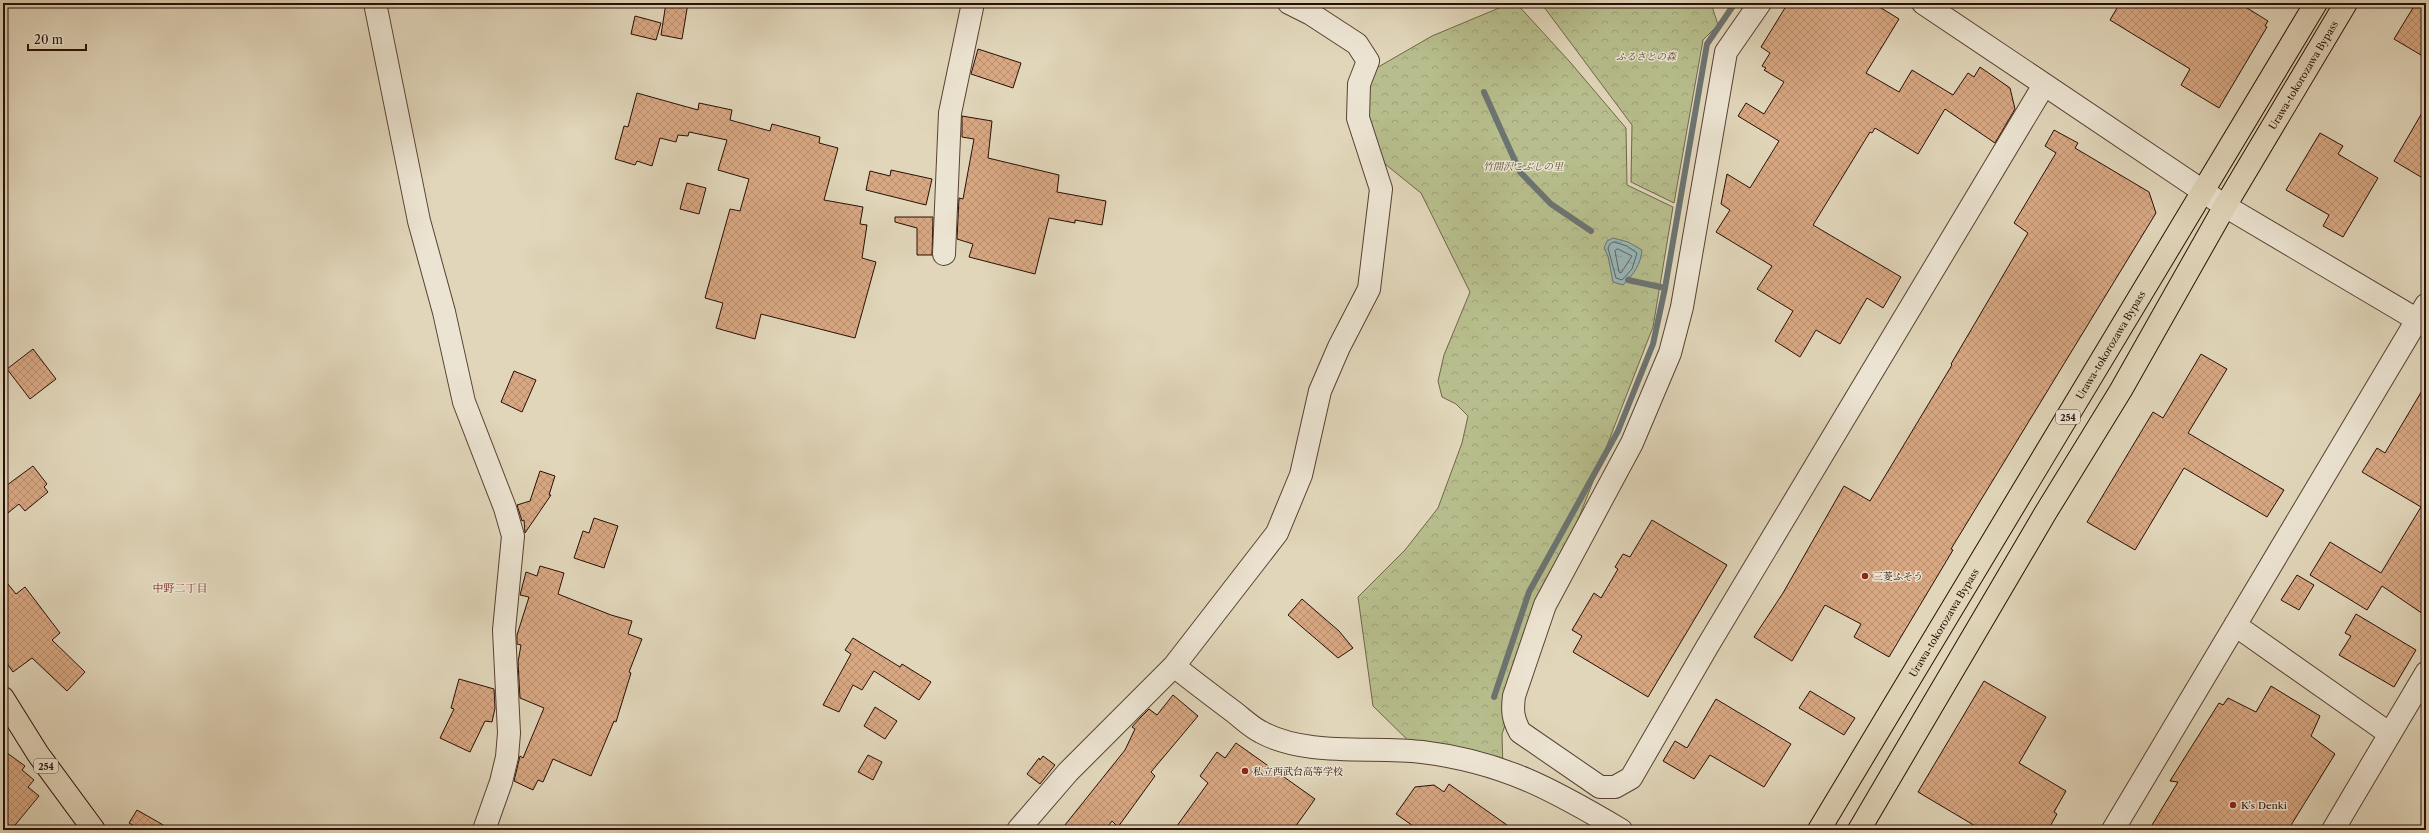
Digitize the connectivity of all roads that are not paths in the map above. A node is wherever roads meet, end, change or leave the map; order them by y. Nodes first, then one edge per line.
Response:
1 (375, 3) edge
2 (973, 3) edge
3 (1289, 3) edge
4 (1760, 3) edge
5 (1923, 3) edge
6 (2316, 3) edge
7 (2346, 3) edge
8 (2044, 86) junction
9 (2202, 192) junction
10 (2225, 206) junction
11 (944, 254) dead end
12 (2423, 317) edge
13 (2235, 626) junction
14 (1174, 666) junction
15 (2426, 674) edge
16 (3, 698) edge
17 (2390, 734) junction
18 (94, 830) edge
19 (484, 830) edge
20 (1018, 830) edge
21 (1621, 830) edge
22 (1819, 830) edge
23 (1859, 830) edge
24 (2113, 830) edge
25 (2333, 830) edge

1 - 19 street
2 - 11 street
3 - 14 street
4 - 8 street
5 - 8 street
6 - 9 highway, Urawa-tokorozawa Bypass / 254
7 - 10 highway, Urawa-tokorozawa Bypass
8 - 9 street
9 - 10 street
9 - 22 highway, Urawa-tokorozawa Bypass / 254
10 - 12 street
10 - 23 highway, Urawa-tokorozawa Bypass
12 - 13 street
13 - 17 street
13 - 24 street
14 - 20 street
14 - 21 street
15 - 17 street
16 - 18 highway, 254
17 - 25 street

